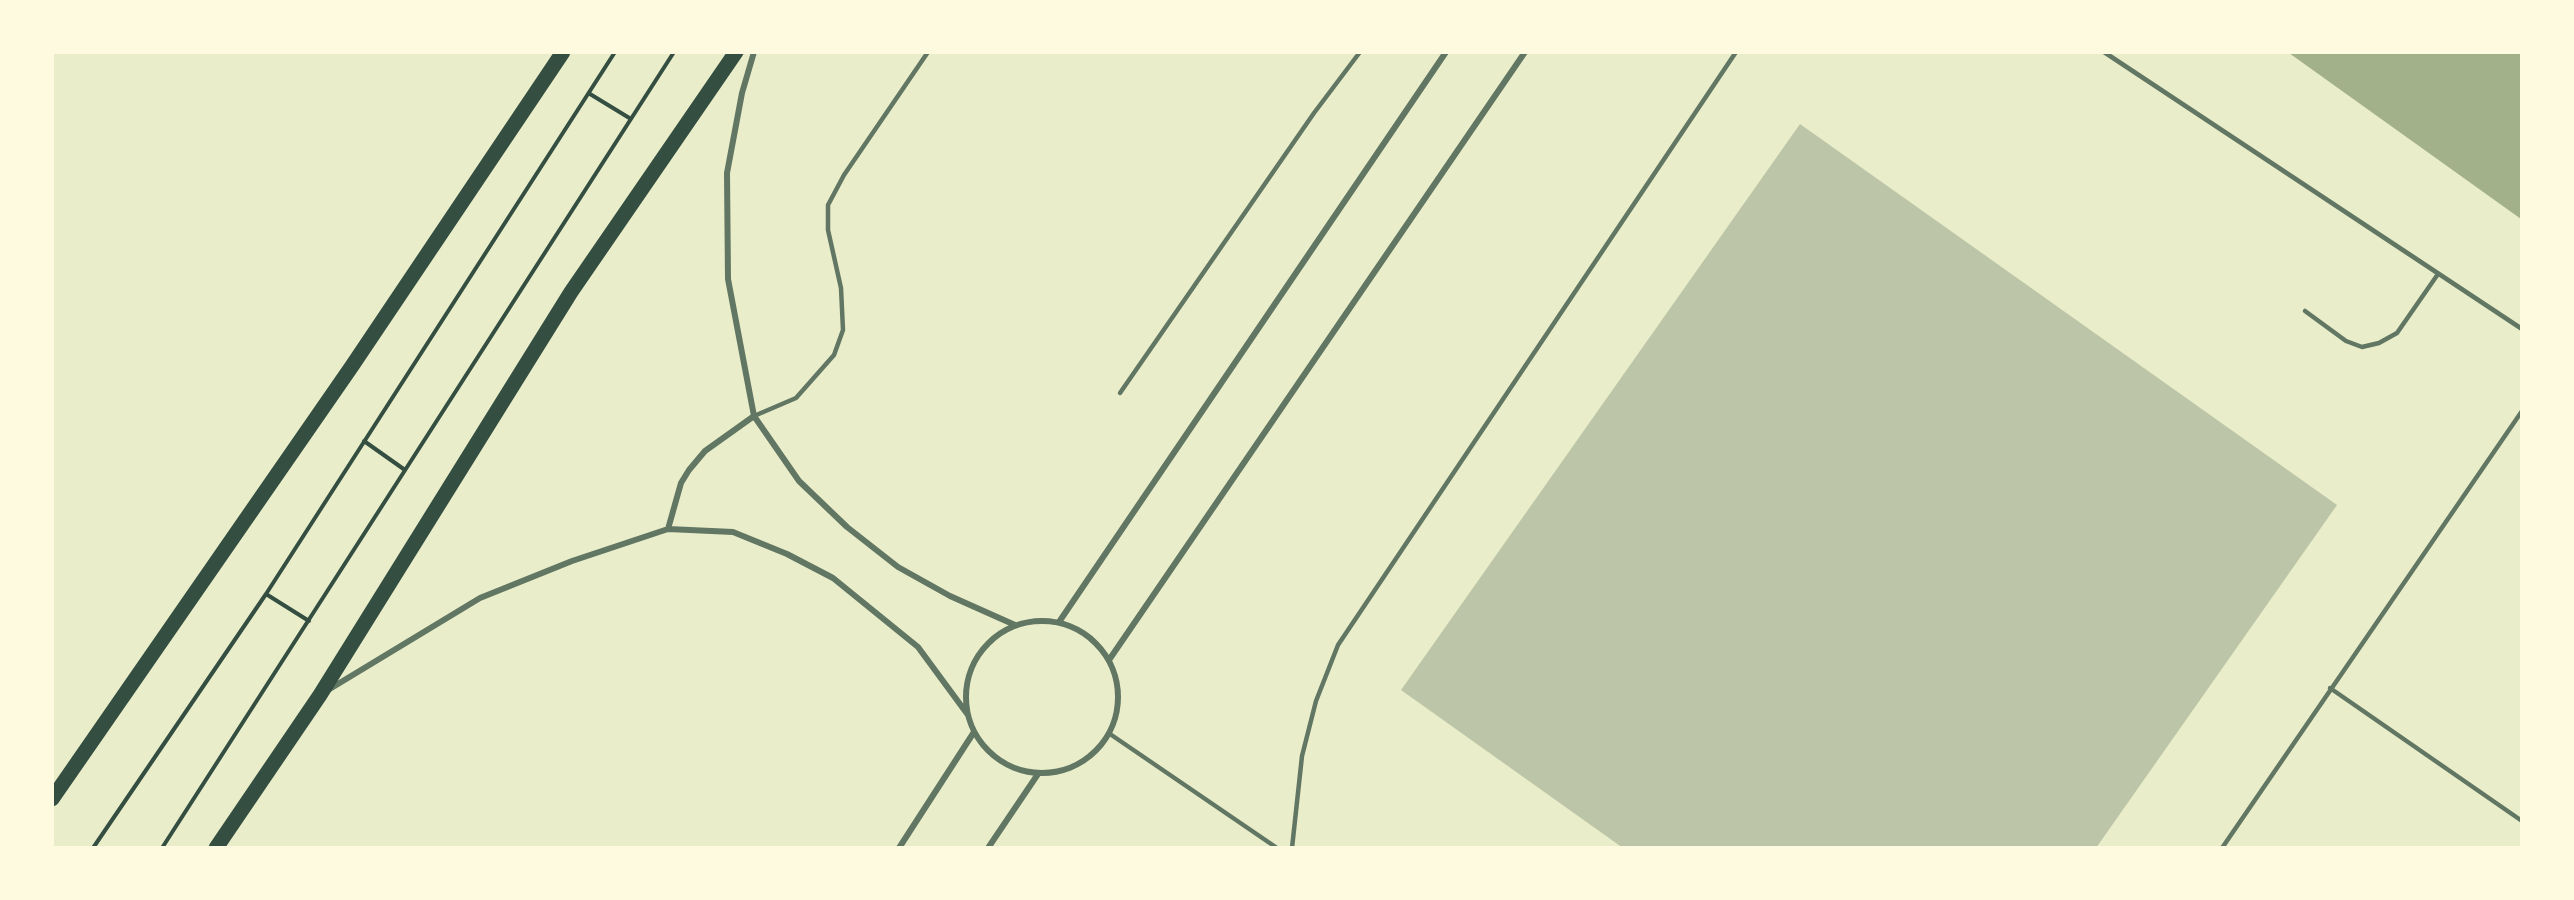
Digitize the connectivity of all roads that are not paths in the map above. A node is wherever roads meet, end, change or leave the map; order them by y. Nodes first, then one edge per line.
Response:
1 (563, 52) edge
2 (736, 52) edge
3 (754, 52) edge
4 (928, 52) edge
5 (1360, 52) edge
6 (1446, 52) edge
7 (1525, 52) edge
8 (1736, 52) edge
9 (2104, 52) edge
10 (2438, 274) junction
11 (2306, 311) dead end
12 (2522, 329) edge
13 (1120, 393) dead end
14 (2522, 411) edge
15 (753, 416) junction
16 (668, 529) junction
17 (1059, 622) junction
18 (1015, 625) junction
19 (1109, 660) junction
20 (2330, 688) junction
21 (320, 695) junction
22 (968, 716) junction
23 (974, 732) junction
24 (1110, 734) junction
25 (1038, 774) junction
26 (52, 799) edge
27 (2522, 821) edge
28 (216, 848) edge
29 (899, 848) edge
30 (988, 848) edge
31 (1277, 848) edge
32 (1292, 848) edge
33 (2222, 848) edge

1 - 26 main road
2 - 21 main road
3 - 15 street
4 - 15 lane
5 - 13 lane
6 - 17 street
7 - 19 street
8 - 32 lane
9 - 10 lane
10 - 11 lane
10 - 12 lane
14 - 20 lane
15 - 16 street
15 - 18 street
16 - 21 street
16 - 22 street
17 - 18 street
17 - 19 street
18 - 22 street
19 - 24 street
20 - 27 lane
20 - 33 lane
21 - 28 main road
22 - 23 street
23 - 25 street
23 - 29 street
24 - 25 street
24 - 31 lane
25 - 30 street

